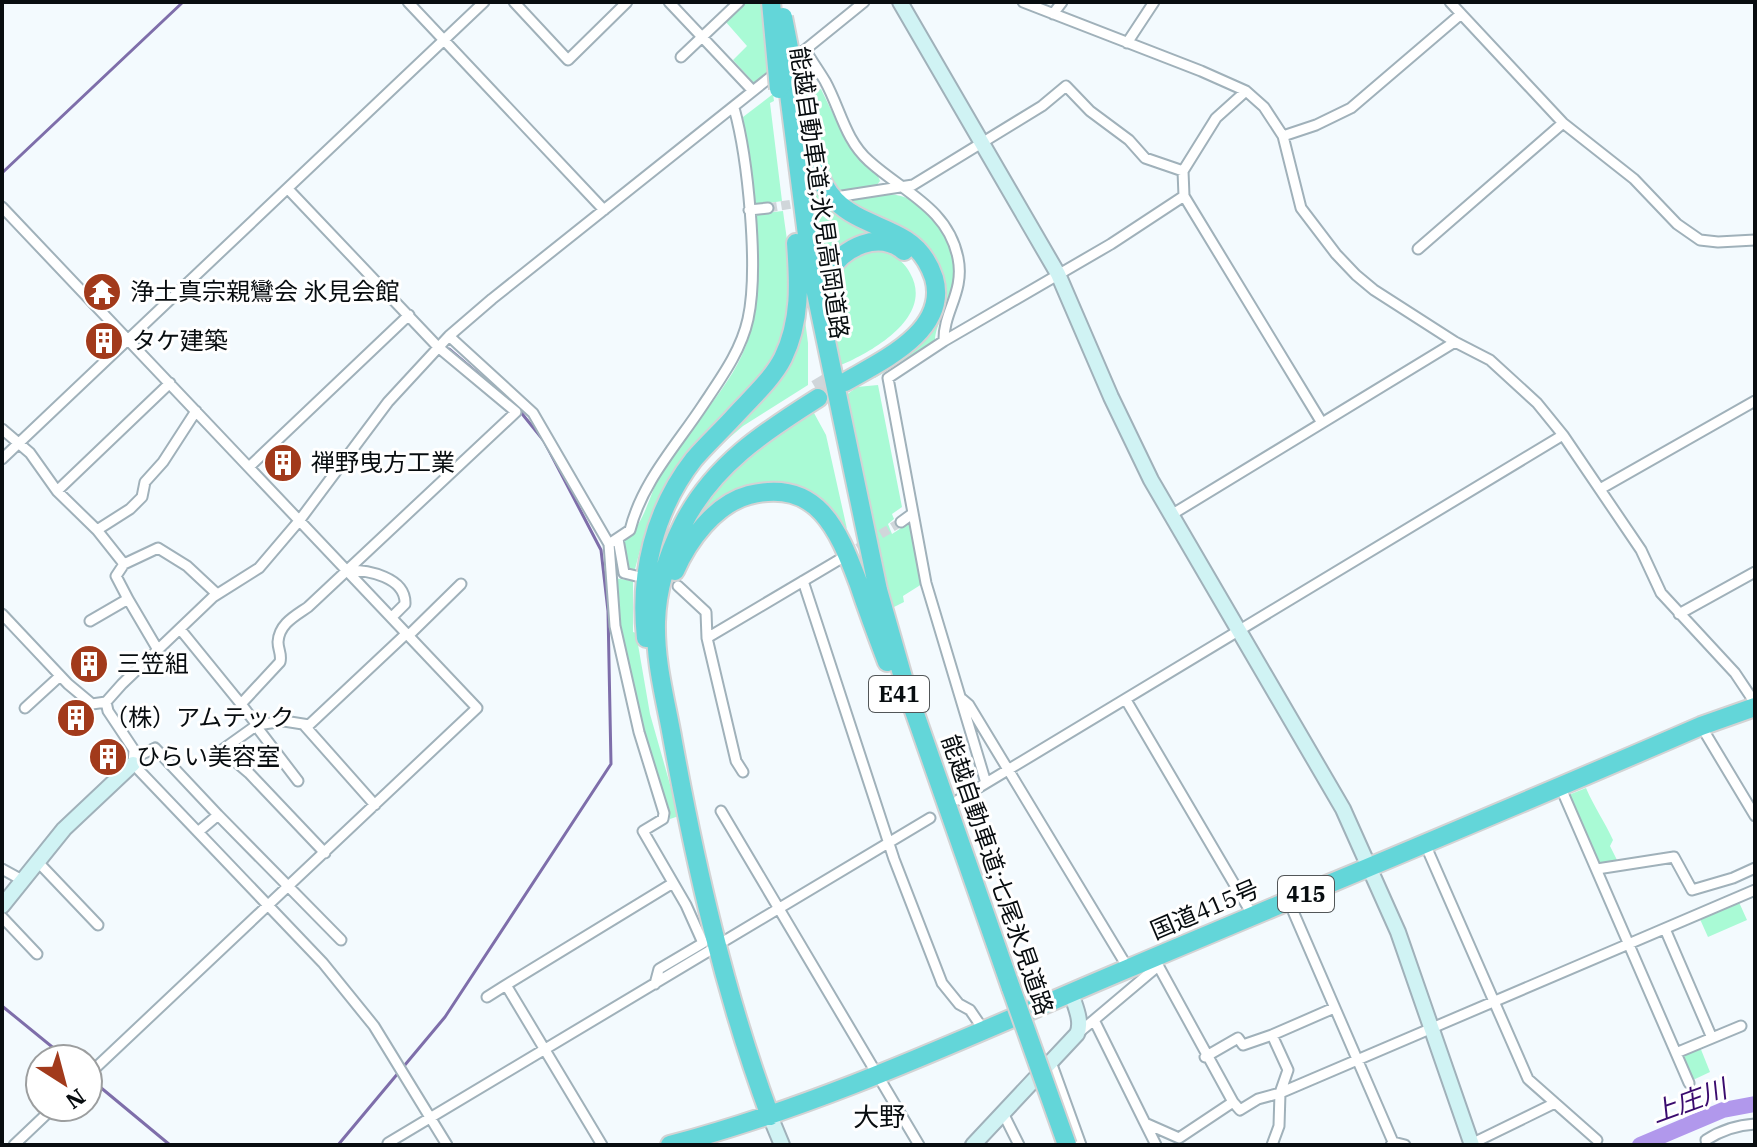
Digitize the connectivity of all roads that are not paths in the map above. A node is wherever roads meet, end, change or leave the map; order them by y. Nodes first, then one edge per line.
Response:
1 (408, 2) edge
2 (484, 2) edge
3 (514, 2) edge
4 (627, 2) edge
5 (669, 2) edge
6 (739, 2) edge
7 (771, 2) edge
8 (779, 2) edge
9 (864, 2) edge
10 (900, 2) edge
11 (1023, 2) edge
12 (1062, 2) edge
13 (1154, 2) edge
14 (1450, 2) edge
15 (1053, 14) junction
16 (1461, 14) junction
17 (702, 36) junction
18 (443, 39) junction
19 (1127, 43) junction
20 (805, 50) junction
21 (681, 57) dead end
22 (788, 86) junction
23 (753, 91) junction
24 (1246, 91) junction
25 (734, 108) junction
26 (1563, 123) junction
27 (1283, 136) junction
28 (982, 143) junction
29 (1183, 171) junction
30 (904, 186) junction
31 (288, 189) junction
32 (842, 196) tunnel mouth
33 (1184, 196) junction
34 (2, 207) edge
35 (768, 208) tunnel mouth
36 (604, 210) junction
37 (749, 210) junction
38 (795, 233) junction
39 (1755, 240) edge
40 (1418, 249) dead end
41 (1058, 274) junction
42 (409, 315) junction
43 (822, 324) junction
44 (449, 336) junction
45 (128, 339) junction
46 (944, 341) junction
47 (1455, 342) junction
48 (438, 347) junction
49 (170, 383) junction
50 (830, 386) junction
51 (1755, 401) edge
52 (196, 411) junction
53 (1322, 423) junction
54 (2, 429) edge
55 (1563, 435) junction
56 (17, 445) junction
57 (2, 459) edge
58 (249, 467) junction
59 (1600, 489) junction
60 (57, 491) junction
61 (912, 514) junction
62 (1171, 515) junction
63 (299, 521) junction
64 (901, 522) tunnel mouth
65 (97, 530) junction
66 (614, 542) junction
67 (842, 558) tunnel mouth
68 (124, 564) junction
69 (347, 570) junction
70 (1755, 572) edge
71 (636, 576) dead end
72 (803, 581) junction
73 (461, 584) dead end
74 (678, 586) dead end
75 (217, 594) junction
76 (128, 599) junction
77 (2, 614) edge
78 (1679, 614) junction
79 (392, 617) junction
80 (90, 621) dead end
81 (180, 629) junction
82 (1240, 630) junction
83 (408, 634) junction
84 (707, 638) junction
85 (158, 650) junction
86 (652, 652) junction
87 (60, 676) junction
88 (898, 691) junction
89 (961, 697) junction
90 (1126, 700) junction
91 (106, 702) junction
92 (241, 704) junction
93 (1755, 705) edge
94 (25, 708) dead end
95 (256, 725) junction
96 (304, 725) junction
97 (1701, 726) junction
98 (134, 761) junction
99 (1009, 769) junction
100 (743, 772) dead end
101 (298, 781) dead end
102 (986, 783) junction
103 (1560, 786) junction
104 (958, 800) dead end
105 (375, 805) junction
106 (721, 811) dead end
107 (218, 815) junction
108 (1755, 816) edge
109 (930, 818) dead end
110 (198, 832) junction
111 (890, 842) junction
112 (1425, 844) junction
113 (325, 853) junction
114 (37, 861) junction
115 (1369, 868) junction
116 (1755, 868) edge
117 (2, 869) edge
118 (1597, 869) junction
119 (22, 880) junction
120 (673, 883) junction
121 (288, 888) junction
122 (1755, 890) edge
123 (1289, 902) junction
124 (2, 906) edge
125 (268, 906) junction
126 (778, 908) junction
127 (1253, 916) junction
128 (2, 917) edge
129 (98, 925) dead end
130 (1665, 929) junction
131 (341, 940) dead end
132 (726, 940) dead end
133 (1630, 944) junction
134 (714, 948) dead end
135 (37, 954) dead end
136 (1156, 962) junction
137 (1128, 968) junction
138 (655, 984) junction
139 (506, 985) junction
140 (1008, 988) junction
141 (1071, 993) junction
142 (487, 997) dead end
143 (1493, 1002) junction
144 (1334, 1008) junction
145 (1094, 1020) junction
146 (1741, 1026) dead end
147 (983, 1029) junction
148 (1430, 1029) junction
149 (1077, 1034) junction
150 (1272, 1035) junction
151 (1712, 1038) junction
152 (544, 1050) junction
153 (1676, 1053) junction
154 (1205, 1057) junction
155 (104, 1060) edge
156 (1358, 1061) junction
157 (1051, 1062) junction
158 (877, 1073) junction
159 (1689, 1083) dead end
160 (1280, 1093) junction
161 (1233, 1102) junction
162 (1555, 1103) junction
163 (1003, 1113) junction
164 (430, 1116) junction
165 (770, 1116) junction
166 (37, 1123) edge
167 (1145, 1123) junction
168 (1755, 1124) edge
169 (1179, 1138) junction
170 (1597, 1140) dead end
171 (388, 1143) dead end
172 (1703, 1143) edge
173 (916, 1144) edge
174 (1392, 1144) edge
175 (14, 1145) edge
176 (447, 1145) edge
177 (602, 1145) edge
178 (670, 1145) edge
179 (782, 1145) edge
180 (973, 1145) edge
181 (1019, 1145) edge
182 (1060, 1145) edge
183 (1067, 1145) edge
184 (1081, 1145) edge
185 (1156, 1145) edge
186 (1170, 1145) edge
187 (1272, 1145) edge
188 (1405, 1145) edge
189 (1471, 1145) edge

1 - 18 street
2 - 18 street
3 - 4 street
5 - 17 street
6 - 17 street
7 - 22 highway, 能越自動車道;氷見高岡道路 / E41, bridge
8 - 22 highway, 能越自動車道;氷見高岡道路 / E41, bridge
9 - 20 street
10 - 28 street
11 - 15 street
12 - 15 street
13 - 19 street
14 - 16 street
15 - 19 street
16 - 26 street
16 - 27 street
17 - 21 street
17 - 23 street
18 - 31 street
18 - 36 street
19 - 24 street
20 - 23 street
20 - 30 street
22 - 38 highway, 能越自動車道;氷見高岡道路 / E41
22 - 43 highway, 能越自動車道;氷見高岡道路 / E41
22 - 50 highway
23 - 25 street
24 - 27 street
24 - 29 street
25 - 36 street
25 - 37 street
26 - 39 street
26 - 40 street
27 - 47 street
28 - 29 street
28 - 30 street
28 - 41 street
29 - 33 street
30 - 32 street
30 - 46 street
31 - 42 street
31 - 45 street
33 - 41 street
33 - 53 street
34 - 45 street
35 - 37 street
36 - 44 street
37 - 66 street
38 - 50 highway, 能越自動車道;氷見高岡道路 / E41
38 - 86 highway
41 - 46 street
41 - 62 street
42 - 48 street
42 - 58 street
43 - 50 highway, 能越自動車道;氷見高岡道路 / E41
43 - 50 highway
44 - 48 street
44 - 66 street
45 - 49 street
45 - 56 street
46 - 61 street
47 - 53 street
47 - 55 street
48 - 63 street
48 - 69 street
49 - 52 street
49 - 60 street
50 - 86 highway
50 - 88 highway, 能越自動車道;七尾氷見道路 / E41
50 - 140 highway, 能越自動車道;七尾氷見道路 / E41
51 - 59 street
52 - 58 street
52 - 65 street
53 - 62 street
54 - 56 street
55 - 59 street
55 - 82 street
56 - 57 street
56 - 60 street
58 - 63 street
59 - 78 street
60 - 65 street
61 - 64 street
61 - 89 street
62 - 82 street
63 - 69 street
63 - 75 street
65 - 68 street
66 - 71 street
66 - 120 street
67 - 72 street
68 - 75 street
68 - 76 street
69 - 79 street
69 - 79 street
69 - 92 street
70 - 78 street
72 - 84 street
72 - 111 street
73 - 83 street
74 - 84 street
75 - 81 street
76 - 80 street
76 - 85 street
77 - 87 street
78 - 93 street
79 - 83 street
81 - 85 street
81 - 92 street
82 - 90 street
82 - 115 street
83 - 96 street
83 - 105 street
84 - 100 street
85 - 91 street
86 - 88 highway
86 - 165 highway
87 - 91 street
87 - 94 street
88 - 140 highway, 能越自動車道;七尾氷見道路 / E41
89 - 99 street
89 - 102 street
90 - 99 street
90 - 127 street
91 - 98 street
92 - 95 street
93 - 97 highway, 国道415号 / 415
95 - 96 street
95 - 101 street
95 - 113 street
96 - 105 street
97 - 103 highway, 国道415号 / 415
97 - 108 street
98 - 107 street
98 - 110 street
98 - 114 street
99 - 102 street
99 - 137 street
102 - 104 street
103 - 112 highway, 国道415号 / 415
103 - 118 street
105 - 113 street
106 - 126 street
107 - 110 street
107 - 121 street
109 - 111 street
110 - 125 street
111 - 126 street
111 - 147 street
112 - 115 highway, 国道415号 / 415
112 - 143 street
113 - 121 street
114 - 119 street
114 - 129 street
115 - 123 highway, 国道415号 / 415
115 - 148 street
116 - 118 street
117 - 119 street
118 - 133 street
119 - 124 street
120 - 138 street
120 - 139 street
121 - 125 street
121 - 131 street
122 - 130 street
123 - 127 highway, 国道415号 / 415
123 - 144 street
125 - 155 street
125 - 164 street
126 - 132 street
126 - 158 street
127 - 136 highway, 国道415号 / 415
128 - 135 street
130 - 133 street
130 - 151 street
133 - 143 street
133 - 153 street
134 - 138 street
136 - 137 highway, 国道415号 / 415
136 - 145 street
136 - 154 street
137 - 141 highway, 国道415号 / 415
138 - 152 street
139 - 142 street
139 - 152 street
140 - 182 highway, 能越自動車道;七尾氷見道路 / E41
140 - 183 highway, 能越自動車道;七尾氷見道路 / E41, bridge
141 - 147 highway, 国道415号 / 415
141 - 149 street
143 - 148 street
143 - 162 street
144 - 150 street
144 - 156 street
145 - 149 street
145 - 167 street
146 - 151 street
147 - 158 highway, 国道415号 / 415
148 - 156 street
148 - 189 street
149 - 157 street
150 - 154 street
150 - 160 street
151 - 153 street
152 - 164 street
152 - 177 street
153 - 159 street
154 - 161 street
156 - 160 street
156 - 174 street
157 - 163 street
157 - 184 street
158 - 165 highway, 国道415号 / 415
158 - 173 street
160 - 161 street
160 - 187 street
161 - 169 street
162 - 170 street
162 - 189 street
163 - 180 street
163 - 181 street
164 - 171 street
164 - 176 street
165 - 178 highway, 国道415号 / 415
165 - 179 street
166 - 175 street
167 - 169 street
167 - 185 street
168 - 172 street
169 - 186 street
174 - 188 street

